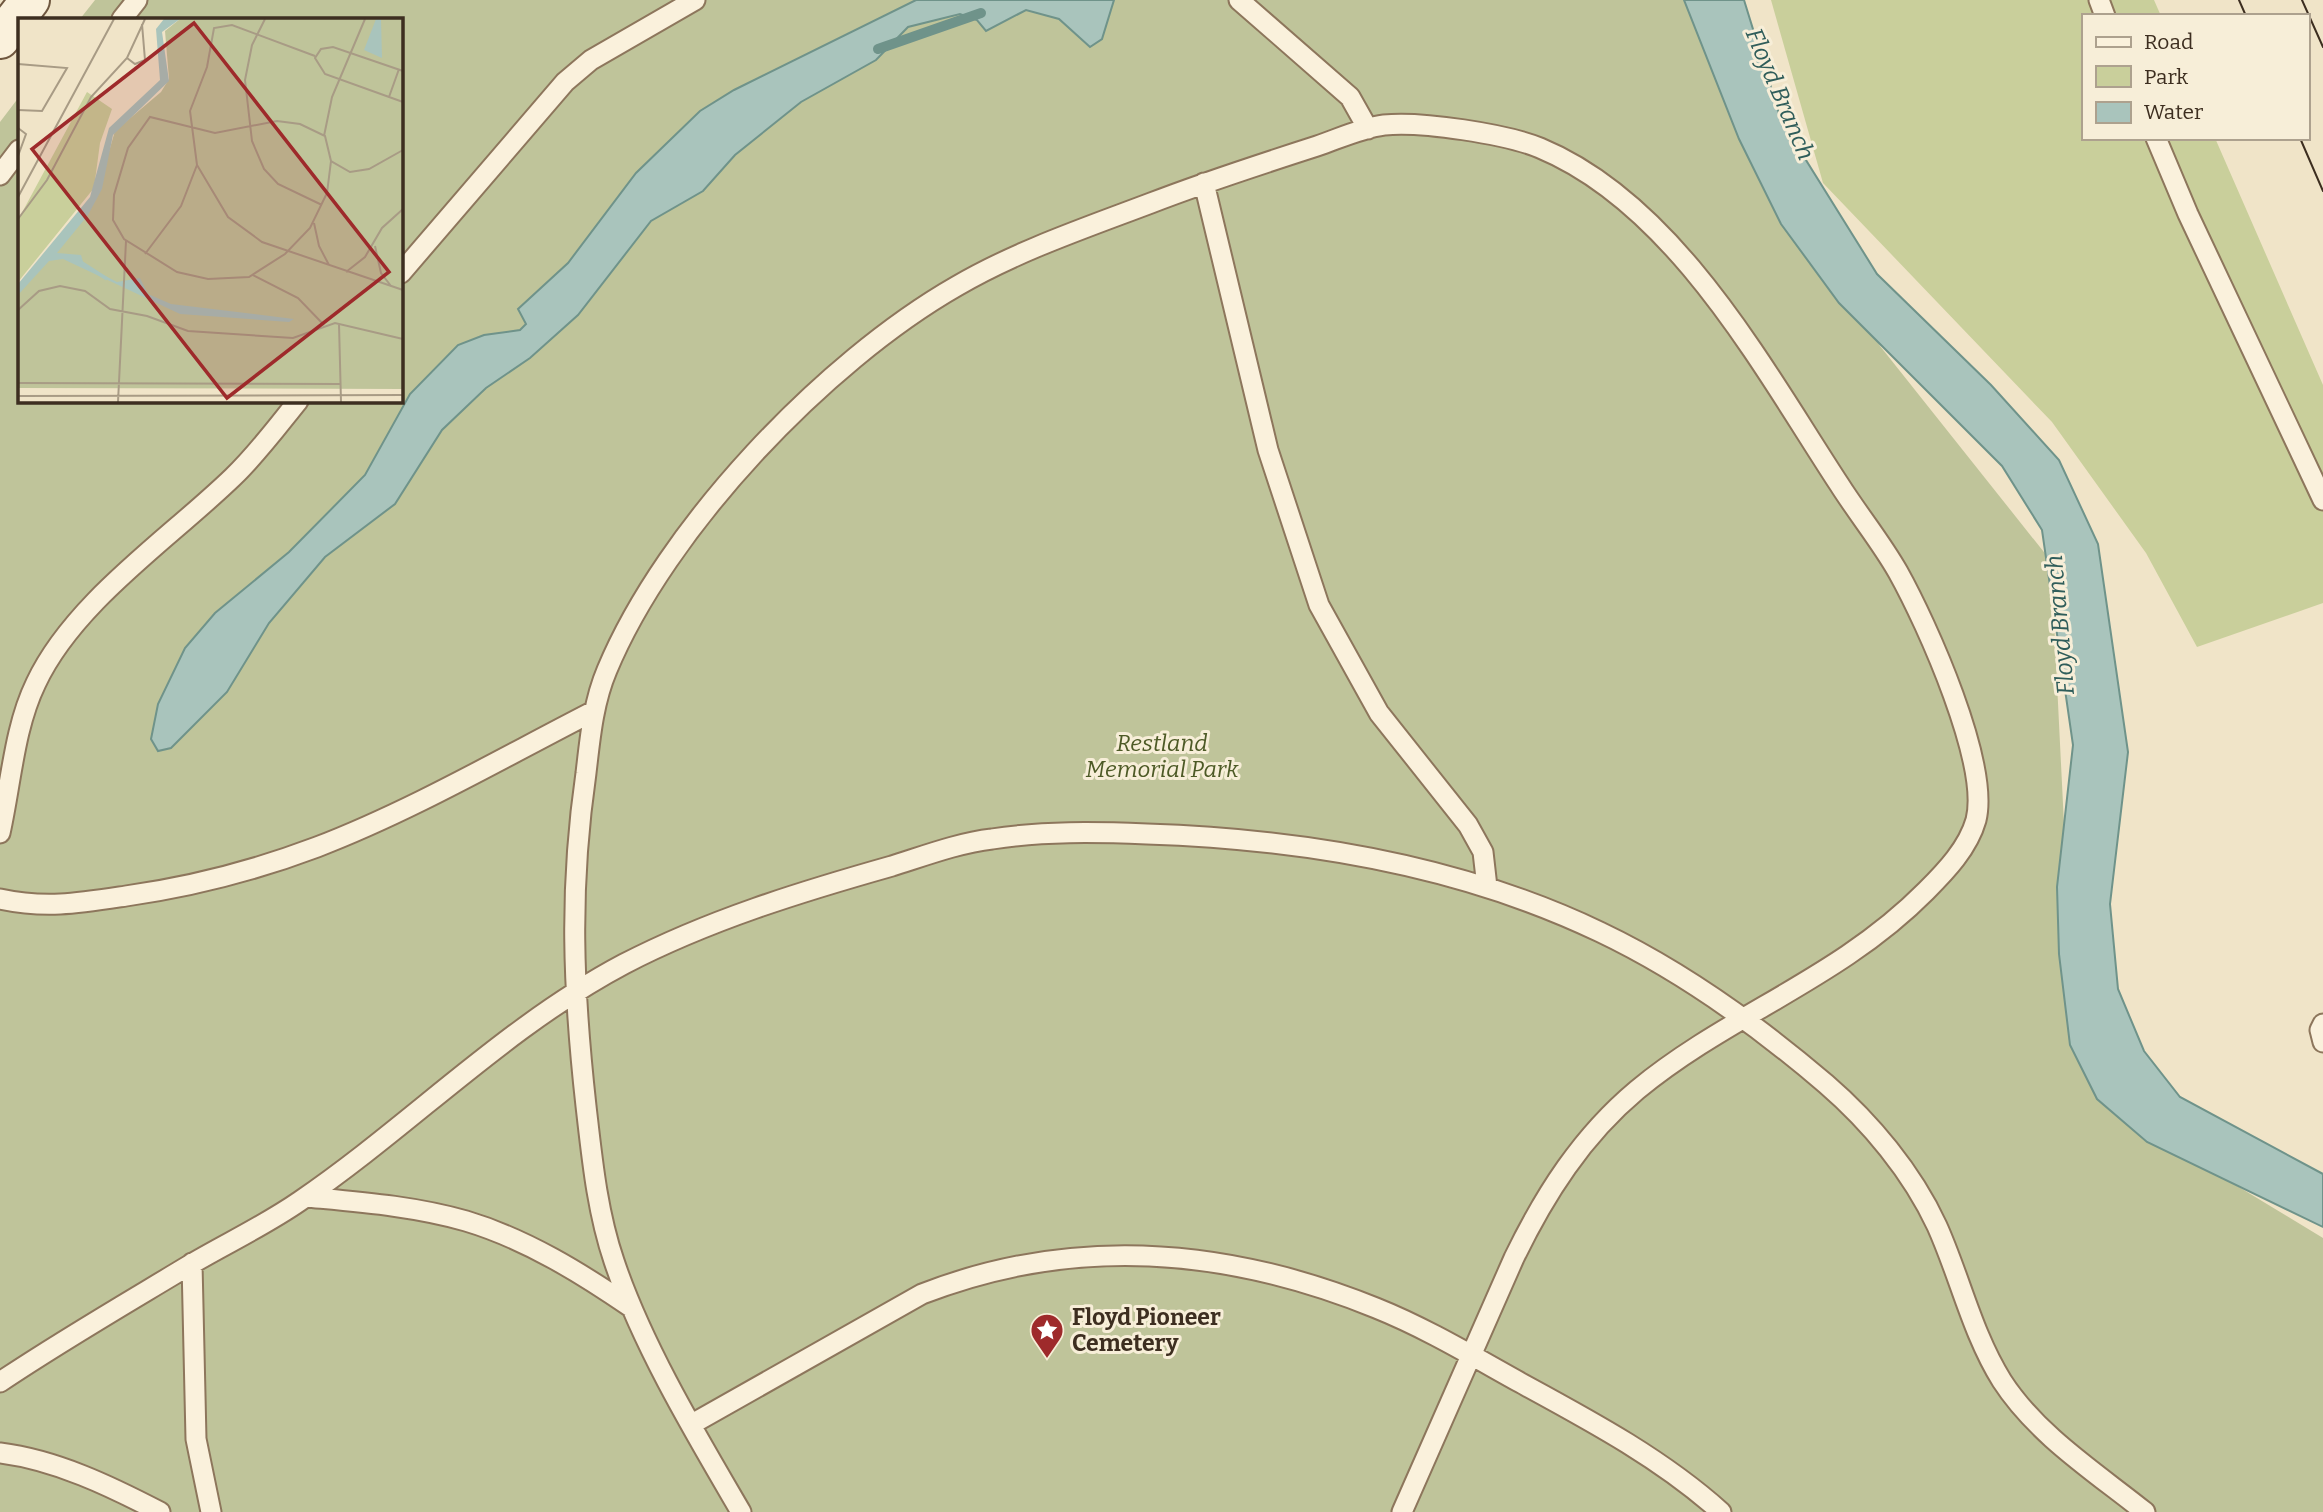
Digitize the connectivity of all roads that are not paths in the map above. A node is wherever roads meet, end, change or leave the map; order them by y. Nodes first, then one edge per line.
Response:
1 (30, 0) edge
2 (137, 0) edge
3 (695, 0) edge
4 (1239, 0) edge
5 (123, 18) edge
6 (0, 39) edge
7 (1368, 129) junction
8 (2157, 140) edge
9 (18, 151) edge
10 (0, 175) edge
11 (1204, 183) junction
12 (402, 272) edge
13 (297, 402) edge
14 (2323, 500) edge
15 (594, 711) junction
16 (0, 832) edge
17 (1487, 887) junction
18 (0, 899) edge
19 (574, 993) junction
20 (1744, 1019) junction
21 (2323, 1024) edge
22 (2323, 1042) edge
23 (306, 1197) junction
24 (192, 1263) junction
25 (632, 1308) junction
26 (1470, 1355) junction
27 (0, 1382) edge
28 (692, 1424) junction
29 (0, 1453) edge
30 (160, 1512) edge
31 (211, 1512) edge
32 (741, 1512) edge
33 (1402, 1512) edge
34 (1721, 1512) edge
35 (2145, 1512) edge

1 - 6 main road
2 - 5 lane
3 - 12 lane
4 - 7 lane
7 - 11 lane
7 - 20 lane
8 - 14 lane
9 - 10 lane
11 - 15 lane
11 - 17 lane
13 - 16 lane
15 - 18 lane
15 - 19 lane
17 - 19 lane
17 - 20 lane
19 - 23 lane
19 - 25 lane
20 - 26 lane
20 - 35 lane
21 - 22 lane
23 - 24 lane
23 - 25 lane
24 - 27 lane
24 - 31 lane
25 - 28 lane
26 - 28 lane
26 - 33 lane
26 - 34 lane
28 - 32 lane
29 - 30 lane

